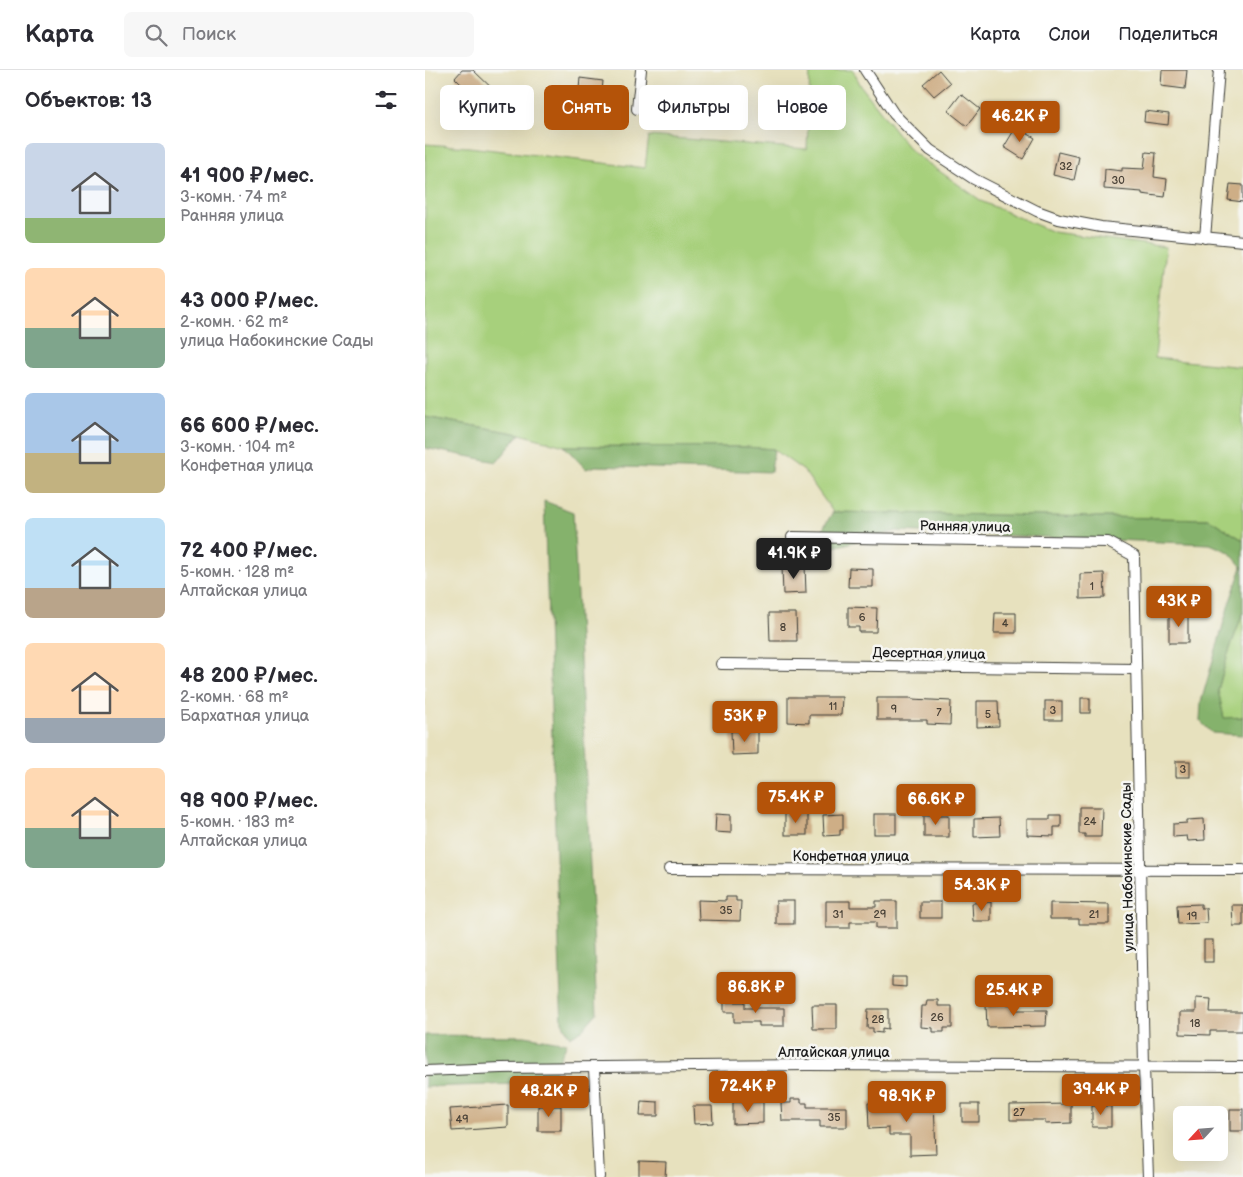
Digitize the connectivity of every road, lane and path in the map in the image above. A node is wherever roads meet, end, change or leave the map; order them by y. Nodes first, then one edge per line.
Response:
1 (641, 70) edge
2 (865, 70) edge
3 (1219, 70) edge
4 (637, 110) dead end
5 (1205, 238) junction
6 (1243, 241) edge
7 (792, 537) dead end
8 (1134, 556) joint
9 (721, 664) dead end
10 (1136, 669) junction
11 (669, 869) dead end
12 (1141, 870) junction
13 (1243, 870) edge
14 (1144, 1067) junction
15 (1243, 1067) edge
16 (593, 1068) junction
17 (425, 1071) edge
18 (599, 1177) edge
19 (1148, 1177) edge

1 - 4 street
2 - 5 street
3 - 5 street
5 - 6 street
7 - 8 street, Ранняя улица
8 - 10 street, улица Набокинские Сады
9 - 10 street, Десертная улица
10 - 12 street, улица Набокинские Сады
11 - 12 street, Конфетная улица
12 - 13 street, Конфетная улица
12 - 14 street, улица Набокинские Сады
14 - 15 street, Алтайская улица
14 - 16 street, Алтайская улица
14 - 19 street, улица Набокинские Сады
16 - 17 street, Алтайская улица
16 - 18 street

